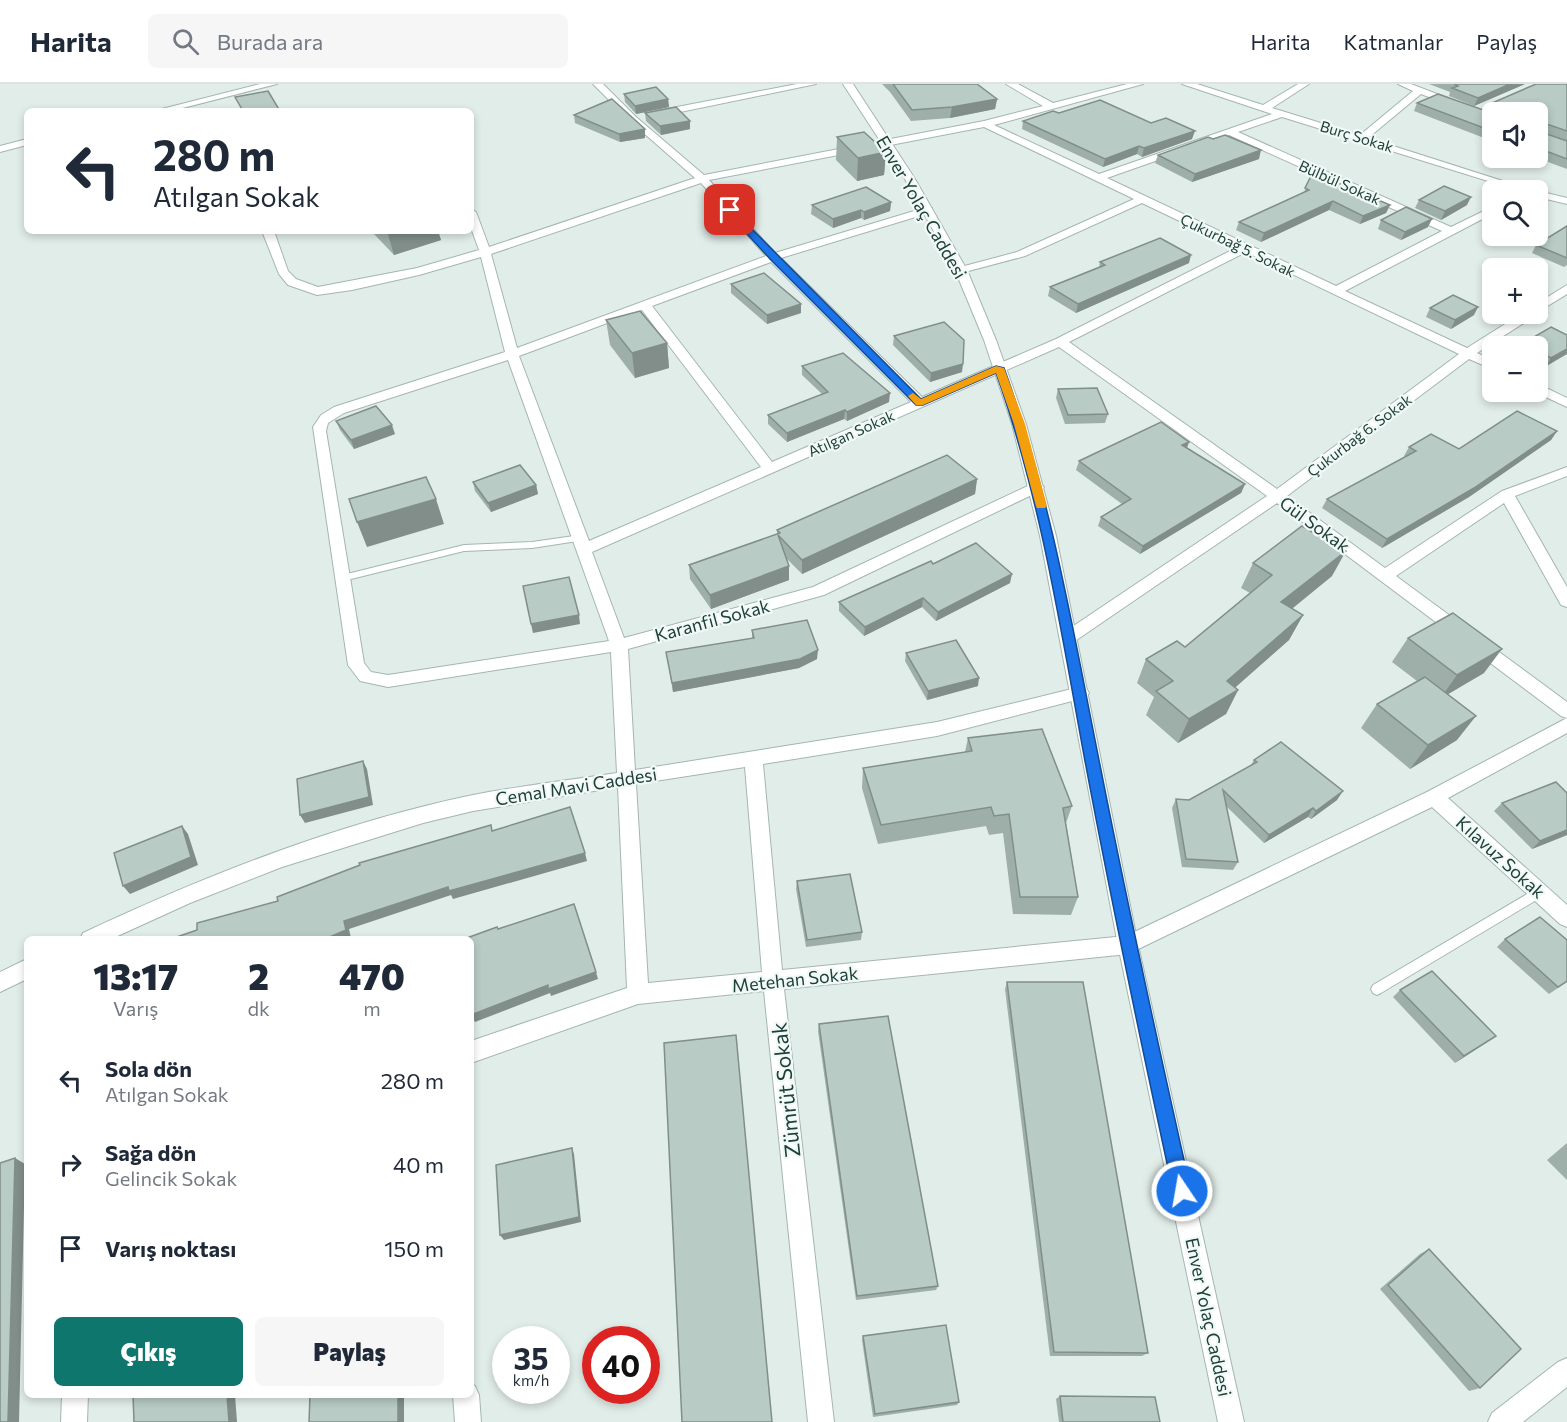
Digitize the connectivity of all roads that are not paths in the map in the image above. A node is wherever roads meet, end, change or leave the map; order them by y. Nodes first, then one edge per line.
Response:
1 (272, 84) edge
2 (598, 84) edge
3 (811, 84) edge
4 (848, 84) edge
5 (1011, 84) edge
6 (1138, 84) edge
7 (1187, 84) edge
8 (1305, 84) edge
9 (1403, 84) edge
10 (1420, 90) junction
11 (224, 96) junction
12 (231, 107) dead end
13 (1052, 107) junction
14 (1482, 107) edge
15 (172, 108) edge
16 (1265, 108) junction
17 (1474, 111) junction
18 (1283, 113) junction
19 (1482, 114) edge
20 (633, 118) junction
21 (985, 124) junction
22 (1229, 132) junction
23 (1363, 137) junction
24 (24, 143) edge
25 (887, 143) junction
26 (0, 149) edge
27 (702, 178) junction
28 (1098, 178) junction
29 (1495, 180) edge
30 (1548, 196) edge
31 (1142, 199) junction
32 (1567, 201) edge
33 (928, 210) junction
34 (1482, 215) edge
35 (474, 221) edge
36 (1452, 231) junction
37 (269, 234) edge
38 (1245, 248) junction
39 (485, 252) junction
40 (773, 258) junction
41 (961, 270) junction
42 (1567, 289) edge
43 (1336, 291) junction
44 (1548, 301) edge
45 (645, 306) junction
46 (1513, 324) edge
47 (1060, 342) junction
48 (1468, 353) junction
49 (512, 354) junction
50 (1482, 360) edge
51 (999, 368) junction
52 (1548, 393) edge
53 (920, 403) junction
54 (1567, 403) edge
55 (770, 469) junction
56 (1567, 471) edge
57 (1037, 487) junction
58 (1507, 494) junction
59 (1277, 496) junction
60 (583, 544) junction
61 (1385, 576) junction
62 (343, 578) junction
63 (1567, 601) edge
64 (1069, 637) junction
65 (619, 645) junction
66 (1080, 693) junction
67 (1567, 711) edge
68 (1567, 725) edge
69 (753, 758) junction
70 (626, 778) junction
71 (1434, 797) junction
72 (1539, 892) junction
73 (1567, 918) edge
74 (97, 936) edge
75 (1128, 945) junction
76 (24, 970) edge
77 (773, 981) junction
78 (0, 982) edge
79 (1377, 989) dead end
80 (638, 994) junction
81 (474, 1051) edge
82 (1567, 1371) edge
83 (75, 1398) edge
84 (466, 1398) edge
85 (74, 1422) edge
86 (468, 1422) edge
87 (821, 1422) edge
88 (1231, 1422) edge
89 (1501, 1422) edge

1 - 11 street
2 - 20 street
3 - 20 street
4 - 25 street, Enver Yolaç Caddesi
5 - 13 street
6 - 13 street
7 - 16 street, Burç Sokak
8 - 16 street
9 - 10 street
10 - 17 street
10 - 23 street
11 - 12 street
11 - 15 street
13 - 21 street
14 - 17 street
16 - 18 street, Burç Sokak
17 - 19 street
18 - 22 street
18 - 23 street, Burç Sokak
20 - 27 street
21 - 25 street
21 - 28 street, Çukurbağ 5. Sokak
22 - 28 street
22 - 36 street, Bülbül Sokak
23 - 29 street, Burç Sokak
24 - 26 street
25 - 27 street
25 - 33 street, Enver Yolaç Caddesi
27 - 39 street
27 - 40 street
28 - 31 street, Çukurbağ 5. Sokak
30 - 32 street
31 - 38 street, Çukurbağ 5. Sokak
31 - 41 street
33 - 40 street
33 - 41 street, Enver Yolaç Caddesi
34 - 36 street
35 - 39 street
36 - 43 street
37 - 39 street
38 - 43 street, Çukurbağ 5. Sokak
38 - 47 street, Atılgan Sokak
39 - 49 street
40 - 45 street
40 - 53 street
41 - 51 street, Enver Yolaç Caddesi
42 - 44 street
43 - 48 street, Çukurbağ 5. Sokak
45 - 49 street
45 - 55 street
46 - 48 street, Çukurbağ 6. Sokak
47 - 51 street, Atılgan Sokak
47 - 59 street, Gül Sokak
48 - 50 street, Çukurbağ 5. Sokak
48 - 59 street, Çukurbağ 6. Sokak
49 - 60 street
49 - 62 street
51 - 53 street, Atılgan Sokak
51 - 57 street, Enver Yolaç Caddesi
52 - 54 street
53 - 55 street, Atılgan Sokak
55 - 60 street, Atılgan Sokak
56 - 58 street
57 - 64 street, Enver Yolaç Caddesi
57 - 65 street, Karanfil Sokak
58 - 61 street
58 - 63 street
59 - 61 street, Gül Sokak
59 - 64 street, Çukurbağ 6. Sokak
60 - 62 lane
60 - 65 street
61 - 67 street, Gül Sokak
62 - 65 street, Karanfil Sokak
64 - 66 street, Enver Yolaç Caddesi
65 - 70 street
66 - 69 street, Cemal Mavi Caddesi
66 - 75 street, Enver Yolaç Caddesi
68 - 71 street
69 - 70 street, Cemal Mavi Caddesi
69 - 77 street, Zümrüt Sokak
70 - 74 street, Cemal Mavi Caddesi
70 - 80 street
71 - 72 street, Kılavuz Sokak
71 - 75 street
72 - 73 street, Kılavuz Sokak
72 - 79 lane
75 - 77 street, Metehan Sokak
75 - 88 street, Enver Yolaç Caddesi
76 - 78 street
77 - 80 street, Metehan Sokak
77 - 87 street, Zümrüt Sokak
80 - 81 street, Metehan Sokak
82 - 89 street
83 - 85 street
84 - 86 street

